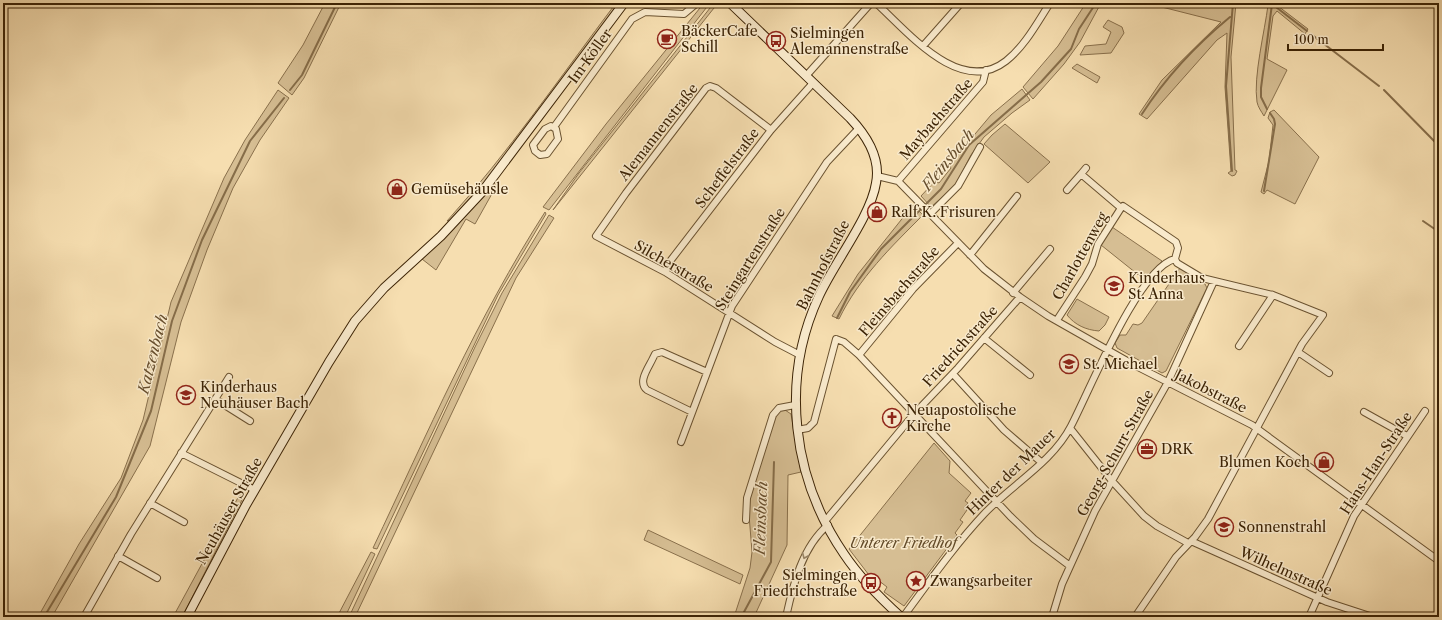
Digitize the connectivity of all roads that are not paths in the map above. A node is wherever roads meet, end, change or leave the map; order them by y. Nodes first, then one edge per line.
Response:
1 (624, 3) edge
2 (697, 3) edge
3 (730, 3) edge
4 (870, 3) edge
5 (876, 3) edge
6 (961, 3) edge
7 (1050, 3) edge
8 (924, 46) junction
9 (986, 70) junction
10 (806, 76) junction
11 (813, 82) junction
12 (554, 127) junction
13 (859, 128) junction
14 (771, 130) junction
15 (980, 147) dead end
16 (1086, 168) dead end
17 (1081, 174) junction
18 (877, 176) junction
19 (898, 181) junction
20 (1067, 190) dead end
21 (1017, 196) dead end
22 (1121, 208) junction
23 (929, 213) junction
24 (596, 236) joint
25 (958, 243) junction
26 (1050, 249) dead end
27 (970, 255) junction
28 (1175, 259) junction
29 (665, 272) junction
30 (1214, 281) junction
31 (1013, 293) junction
32 (1273, 294) junction
33 (1020, 297) junction
34 (729, 312) junction
35 (1057, 320) junction
36 (984, 338) junction
37 (1239, 346) dead end
38 (1108, 349) junction
39 (1298, 352) junction
40 (800, 355) junction
41 (859, 355) junction
42 (707, 372) junction
43 (1330, 373) dead end
44 (953, 374) junction
45 (1030, 375) dead end
46 (229, 377) dead end
47 (1168, 382) junction
48 (215, 400) junction
49 (795, 405) junction
50 (1425, 411) dead end
51 (692, 412) junction
52 (1364, 412) dead end
53 (914, 414) junction
54 (250, 421) dead end
55 (1070, 428) junction
56 (1257, 428) junction
57 (797, 430) junction
58 (1407, 436) junction
59 (681, 442) dead end
60 (181, 453) junction
61 (1041, 462) junction
62 (1112, 481) junction
63 (254, 490) junction
64 (996, 502) junction
65 (150, 503) junction
66 (1361, 505) junction
67 (746, 520) dead end
68 (184, 522) dead end
69 (827, 523) junction
70 (1190, 542) junction
71 (118, 556) junction
72 (1439, 561) edge
73 (1070, 566) junction
74 (157, 578) dead end
75 (1317, 598) junction
76 (84, 617) edge
77 (187, 617) edge
78 (786, 617) edge
79 (902, 617) edge
80 (1052, 617) edge
81 (1135, 617) edge
82 (1309, 617) edge
83 (1373, 617) edge

1 - 63 main road, Neuhäuser Straße
2 - 12 street, Im Köller
3 - 10 main road, Bahnhofstraße
4 - 10 street
5 - 8 street
6 - 8 street
7 - 9 street
8 - 9 street
9 - 19 street, Maybachstraße
10 - 11 main road, Bahnhofstraße
11 - 13 main road, Bahnhofstraße
11 - 14 street, Scheffelstraße
12 - 12 street, Im Köller
13 - 18 main road, Bahnhofstraße
13 - 34 street, Steingartenstraße
14 - 24 street, Alemannenstraße
14 - 29 street, Scheffelstraße
15 - 23 street
16 - 17 street
17 - 20 street
17 - 22 street, Charlottenweg
18 - 19 street
18 - 40 main road, Bahnhofstraße
19 - 23 street, Jakobstraße
21 - 27 street
22 - 28 street
22 - 35 street, Charlottenweg
23 - 25 street, Jakobstraße
24 - 29 street, Silcherstraße
25 - 27 street, Jakobstraße
25 - 41 street, Fleinsbachstraße
26 - 31 street
27 - 31 street, Jakobstraße
28 - 30 street
28 - 38 street, Hinter der Mauer
29 - 34 street, Silcherstraße
30 - 32 street
30 - 47 street, Georg-Schurr-Straße
31 - 33 street, Jakobstraße
32 - 37 street
32 - 39 street
33 - 35 street, Jakobstraße
33 - 36 street, Friedrichstraße
34 - 40 street, Silcherstraße
34 - 42 street, Steingartenstraße
35 - 38 street, Jakobstraße
36 - 44 street, Friedrichstraße
36 - 45 street
38 - 47 street, Jakobstraße
38 - 55 street, Hinter der Mauer
39 - 43 street
39 - 56 street
40 - 49 main road, Bahnhofstraße
41 - 53 street
41 - 57 street
42 - 51 street, Steingartenstraße
42 - 51 street
44 - 53 street, Friedrichstraße
44 - 61 street
46 - 48 street
47 - 56 street, Jakobstraße
47 - 62 street, Georg-Schurr-Straße
48 - 54 street
48 - 60 street
49 - 57 main road, Bahnhofstraße
49 - 67 street
50 - 58 street, Hans-Han-Straße
51 - 59 street, Steingartenstraße
52 - 58 street
53 - 64 street
53 - 69 street, Friedrichstraße
55 - 61 street, Hinter der Mauer
55 - 62 street, Wilhelmstraße
56 - 66 street, Jakobstraße
56 - 70 street
57 - 69 main road, Bahnhofstraße
58 - 66 street, Hans-Han-Straße
60 - 63 street
60 - 65 street
61 - 64 street, Hinter der Mauer
62 - 70 street, Wilhelmstraße
62 - 73 street, Georg-Schurr-Straße
63 - 77 main road, Neuhäuser Straße
64 - 73 street
64 - 79 street, Hinter der Mauer
65 - 68 street
65 - 71 street
66 - 72 street, Jakobstraße
66 - 75 street, Hans-Han-Straße
69 -> 78 street, Friedrichstraße
69 - 79 main road, Bahnhofstraße
70 - 75 street, Wilhelmstraße
70 - 81 street
71 - 74 street
71 - 76 street
73 - 80 street, Georg-Schurr-Straße
75 - 82 street, Hans-Han-Straße
75 - 83 street, Wilhelmstraße

